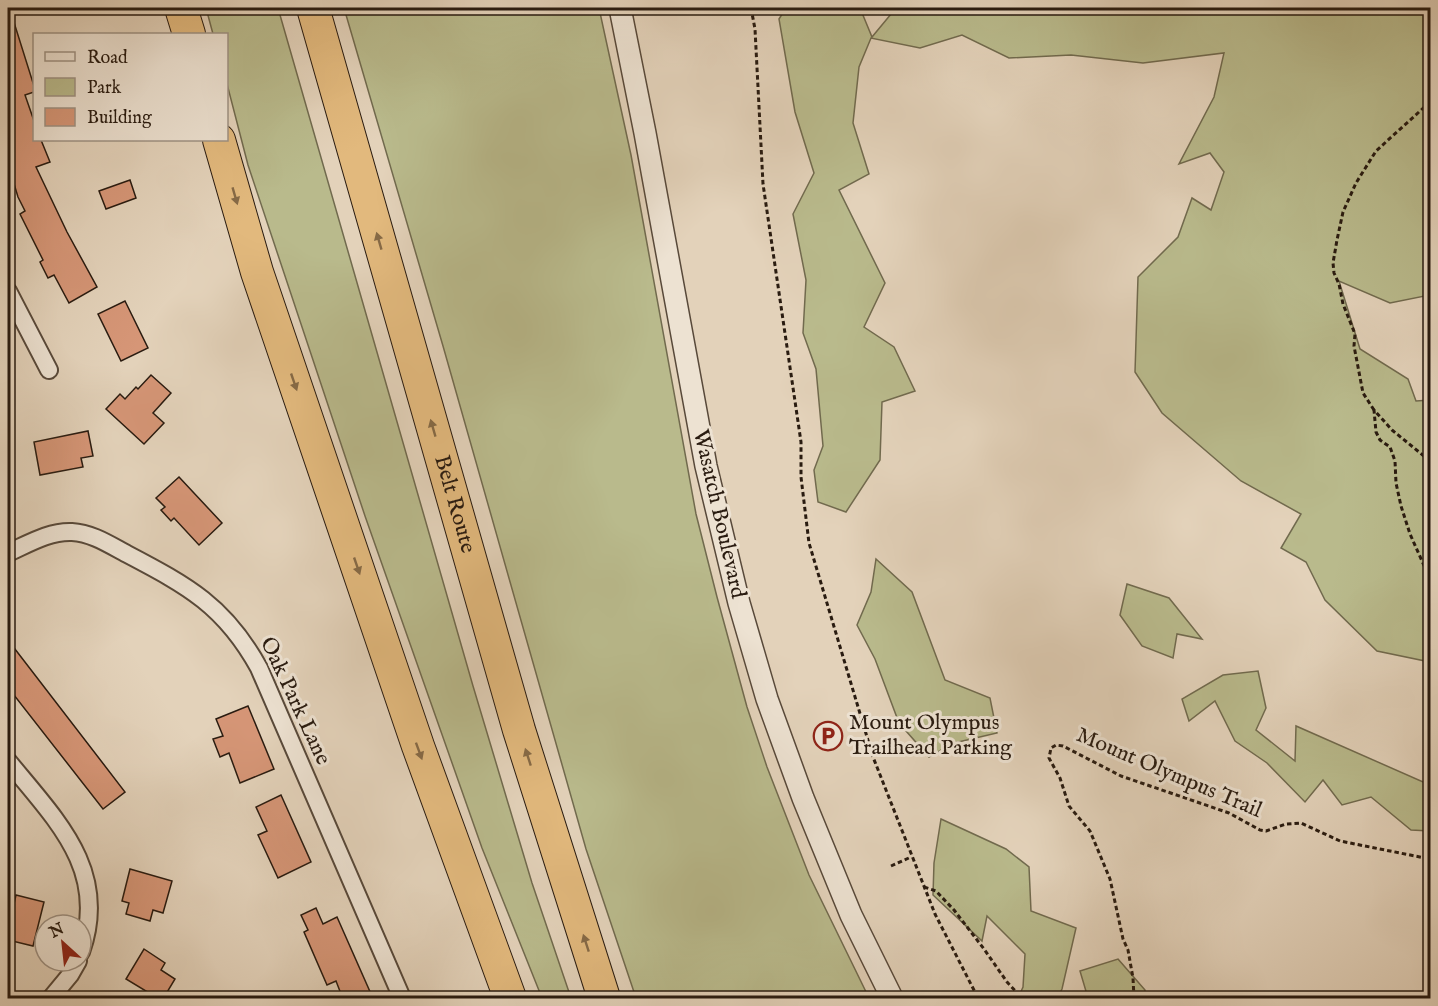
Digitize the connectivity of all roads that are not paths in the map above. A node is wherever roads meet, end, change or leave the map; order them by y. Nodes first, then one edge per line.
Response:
1 (181, 8) edge
2 (313, 8) edge
3 (620, 8) edge
4 (189, 33) edge
5 (219, 141) edge
6 (8, 291) edge
7 (49, 370) dead end
8 (8, 553) edge
9 (8, 761) edge
10 (89, 913) edge
11 (71, 973) edge
12 (51, 999) edge
13 (402, 999) edge
14 (510, 999) edge
15 (604, 999) edge
16 (892, 999) edge

1 - 4 highway
15 -> 2 highway, Belt Route
3 - 16 street, Wasatch Boulevard
5 -> 14 highway
6 - 7 street
8 - 13 street, Oak Park Lane
9 - 10 street
11 - 12 street

